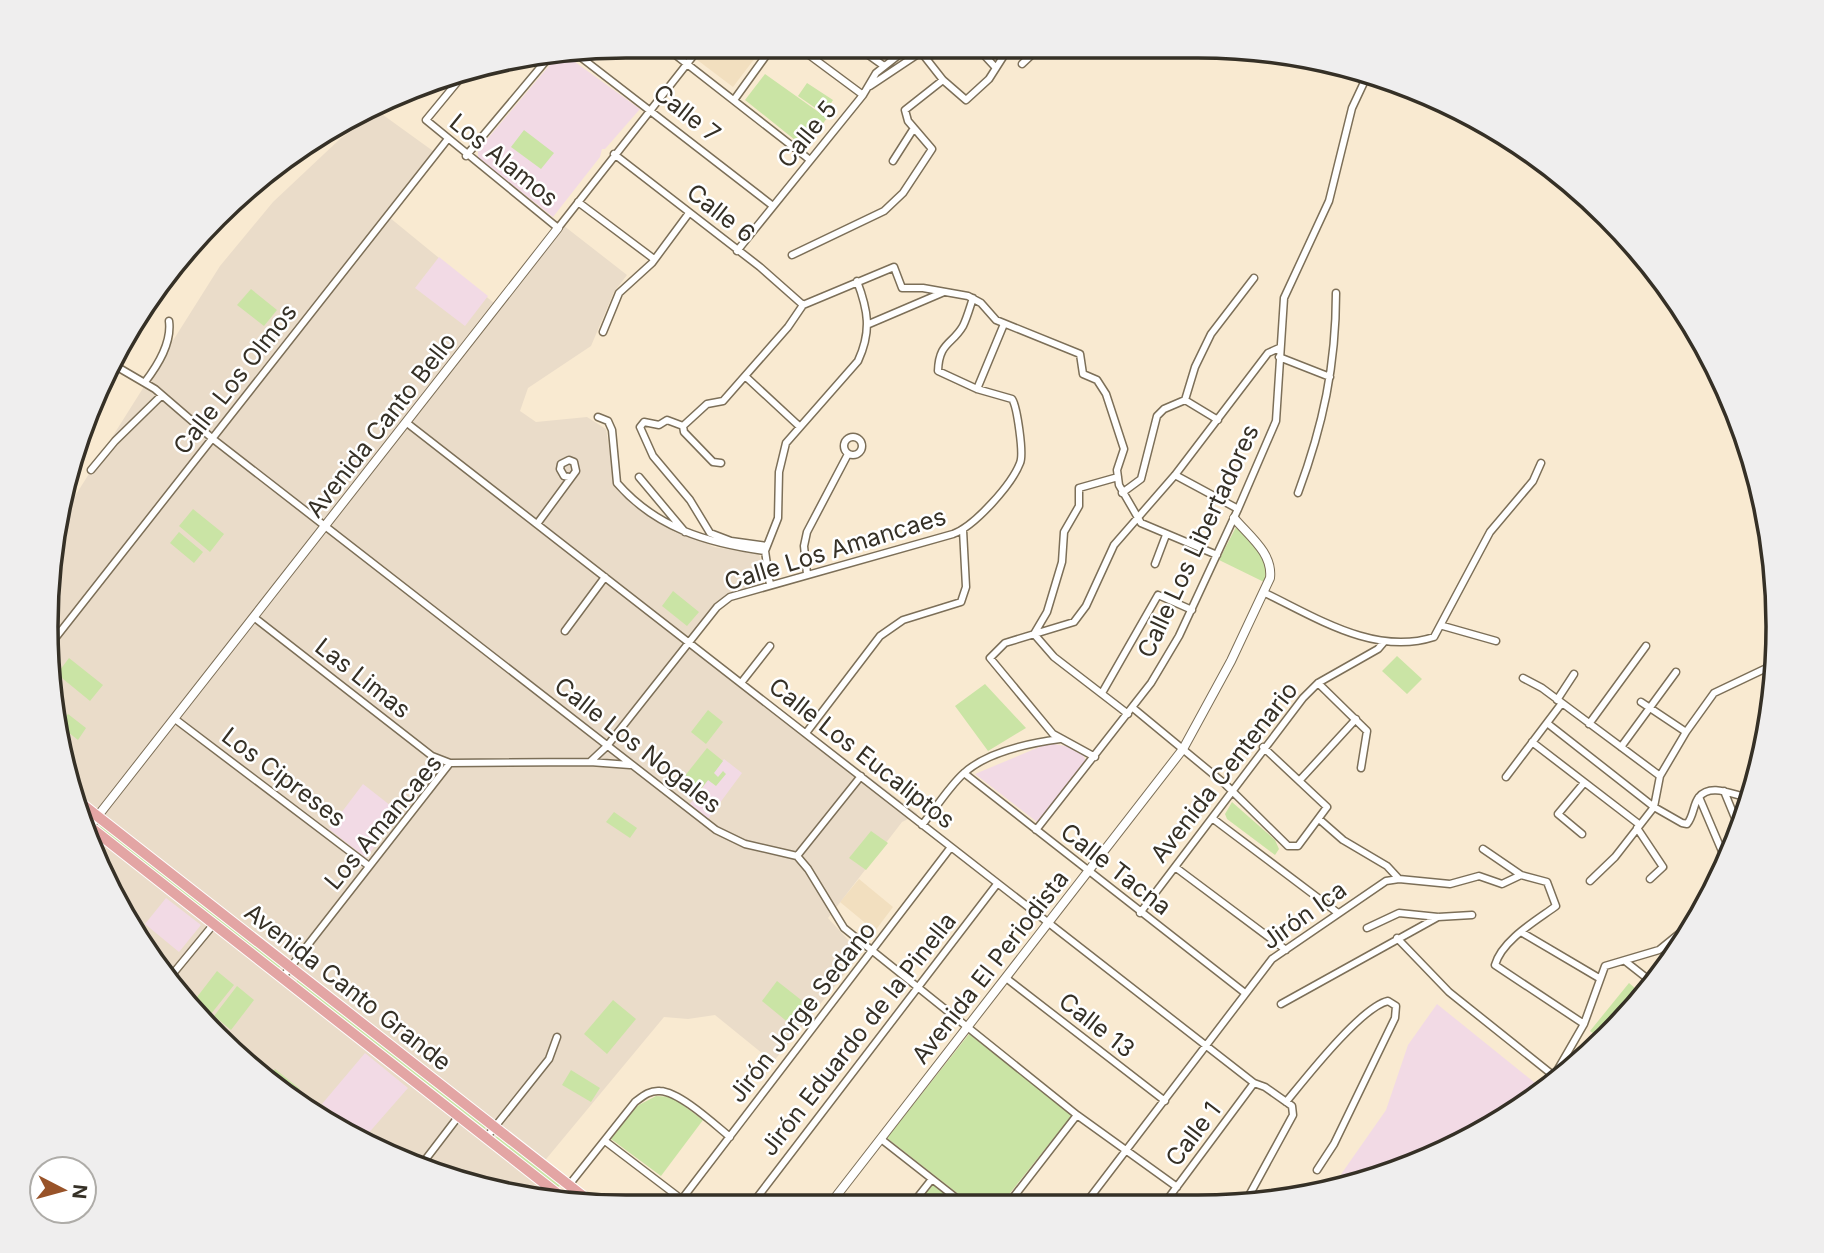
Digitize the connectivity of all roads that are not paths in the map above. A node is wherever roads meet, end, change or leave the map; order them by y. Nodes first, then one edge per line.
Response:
1 (681, 58) edge
2 (692, 58) edge
3 (764, 58) edge
4 (813, 58) edge
5 (873, 58) edge
6 (894, 58) edge
7 (910, 58) edge
8 (927, 58) edge
9 (987, 58) edge
10 (1002, 58) edge
11 (1028, 58) edge
12 (584, 60) edge
13 (688, 63) junction
14 (1022, 64) dead end
15 (543, 65) edge
16 (884, 66) junction
17 (996, 68) junction
18 (943, 80) junction
19 (1364, 83) edge
20 (455, 84) edge
21 (869, 87) junction
22 (863, 95) junction
23 (734, 100) junction
24 (651, 109) junction
25 (914, 128) junction
26 (447, 140) junction
27 (614, 154) junction
28 (466, 156) junction
29 (810, 160) junction
30 (893, 161) dead end
31 (578, 202) junction
32 (773, 206) junction
33 (689, 213) junction
34 (558, 228) junction
35 (737, 251) junction
36 (792, 255) dead end
37 (654, 259) junction
38 (1254, 278) dead end
39 (857, 281) junction
40 (945, 291) junction
41 (1336, 293) dead end
42 (973, 298) junction
43 (803, 305) junction
44 (169, 321) dead end
45 (869, 324) junction
46 (1004, 324) junction
47 (603, 332) dead end
48 (1279, 348) junction
49 (1279, 357) junction
50 (120, 368) edge
51 (745, 376) junction
52 (1330, 377) junction
53 (145, 382) junction
54 (977, 389) junction
55 (162, 396) junction
56 (1185, 400) junction
57 (598, 417) dead end
58 (1218, 420) junction
59 (407, 423) junction
60 (683, 426) junction
61 (799, 426) junction
62 (213, 439) junction
63 (848, 454) dead end
64 (721, 463) dead end
65 (1541, 463) dead end
66 (91, 470) dead end
67 (1175, 475) junction
68 (569, 477) dead end
69 (639, 477) dead end
70 (1118, 477) junction
71 (1122, 493) junction
72 (1298, 493) dead end
73 (1238, 509) junction
74 (1137, 517) junction
75 (1234, 518) junction
76 (537, 524) junction
77 (326, 525) junction
78 (963, 530) junction
79 (685, 532) junction
80 (1166, 535) junction
81 (766, 548) junction
82 (1217, 555) junction
83 (1155, 564) dead end
84 (807, 574) junction
85 (605, 577) junction
86 (770, 585) junction
87 (1265, 593) junction
88 (1192, 610) junction
89 (255, 618) junction
90 (1443, 626) junction
91 (565, 631) dead end
92 (58, 634) edge
93 (1034, 634) junction
94 (1496, 641) dead end
95 (689, 642) junction
96 (1384, 642) junction
97 (770, 646) dead end
98 (1646, 646) dead end
99 (1764, 669) edge
100 (1676, 672) dead end
101 (1574, 674) dead end
102 (1523, 678) dead end
103 (741, 683) junction
104 (1318, 683) junction
105 (1102, 693) junction
106 (1559, 702) junction
107 (1641, 702) dead end
108 (1650, 708) junction
109 (1131, 711) junction
110 (175, 719) junction
111 (1356, 719) junction
112 (1547, 723) junction
113 (1590, 724) junction
114 (1686, 732) junction
115 (806, 733) junction
116 (1060, 739) junction
117 (1532, 742) junction
118 (607, 746) junction
119 (1263, 747) junction
120 (1621, 747) junction
121 (1183, 749) junction
122 (1095, 757) junction
123 (590, 762) junction
124 (450, 763) junction
125 (632, 765) junction
126 (1361, 768) dead end
127 (964, 773) junction
128 (861, 776) junction
129 (1661, 776) junction
130 (1506, 777) dead end
131 (1300, 780) junction
132 (1584, 783) junction
133 (1231, 791) junction
134 (1724, 791) junction
135 (1740, 795) edge
136 (1699, 797) junction
137 (1654, 807) junction
138 (88, 810) edge
139 (1735, 812) edge
140 (98, 817) junction
141 (1212, 818) junction
142 (1320, 819) junction
143 (92, 821) edge
144 (922, 825) junction
145 (1638, 827) junction
146 (1036, 830) junction
147 (97, 833) edge
148 (1582, 834) dead end
149 (951, 847) junction
150 (1483, 849) dead end
151 (1721, 849) edge
152 (796, 856) junction
153 (369, 866) junction
154 (1175, 867) junction
155 (1088, 872) junction
156 (1521, 875) junction
157 (1399, 879) junction
158 (1650, 880) dead end
159 (1590, 881) dead end
160 (997, 884) junction
161 (1338, 913) junction
162 (1140, 914) junction
163 (1472, 915) dead end
164 (1438, 917) junction
165 (213, 925) junction
166 (1048, 925) junction
167 (1367, 928) dead end
168 (1521, 932) junction
169 (1397, 938) junction
170 (1672, 939) edge
171 (1286, 950) junction
172 (872, 951) junction
173 (1625, 961) junction
174 (290, 967) junction
175 (174, 972) edge
176 (1646, 977) edge
177 (282, 978) junction
178 (1006, 978) junction
179 (1599, 978) junction
180 (919, 989) junction
181 (1245, 993) junction
182 (1280, 1004) dead end
183 (1584, 1024) junction
184 (967, 1028) junction
185 (557, 1037) dead end
186 (1207, 1047) junction
187 (1561, 1064) edge
188 (1550, 1073) edge
189 (1254, 1083) junction
190 (1165, 1101) junction
191 (1286, 1102) junction
192 (1077, 1115) junction
193 (458, 1116) junction
194 (495, 1128) junction
195 (730, 1137) junction
196 (486, 1138) junction
197 (881, 1139) junction
198 (605, 1141) junction
199 (1128, 1150) junction
200 (426, 1158) edge
201 (1317, 1170) dead end
202 (932, 1179) junction
203 (569, 1185) junction
204 (1177, 1187) junction
205 (547, 1189) edge
206 (562, 1191) edge
207 (1251, 1192) edge
208 (579, 1193) edge
209 (677, 1195) edge
210 (685, 1195) edge
211 (759, 1195) edge
212 (837, 1195) edge
213 (919, 1195) edge
214 (952, 1195) edge
215 (1015, 1195) edge
216 (1092, 1195) edge
217 (1171, 1195) edge

1 - 13 street
2 - 13 street, Avenida Canto Bello
3 - 23 street
4 - 22 street
5 - 16 street
6 - 16 street, Calle 5
7 - 21 street
8 - 18 street
9 - 17 street
10 - 17 street
11 - 14 street
12 - 24 street, Calle 7
13 - 23 street
13 - 24 street, Avenida Canto Bello
15 - 28 street
16 - 21 street, Calle 5
17 - 18 street
18 - 25 street
19 - 48 street, Calle Los Libertadores
20 - 26 street, Los Alamos
21 - 22 street, Calle 5
22 - 29 street, Calle 5
23 - 29 street
24 - 27 street, Avenida Canto Bello
24 - 32 street, Calle 7
25 - 30 street
25 - 36 street
26 - 28 street, Los Alamos
26 - 62 street, Calle Los Olmos
27 - 31 street, Avenida Canto Bello
27 - 33 street, Calle 6
28 - 34 street, Los Alamos
29 - 32 street, Calle 5
31 - 34 street, Avenida Canto Bello
31 - 37 street
32 - 35 street, Calle 5
33 - 35 street, Calle 6
33 - 37 street
34 - 59 street, Avenida Canto Bello
35 - 43 street, Calle 6
37 - 47 street
38 - 56 street
39 - 40 street
39 - 43 street
39 - 45 street
40 - 42 street
40 - 45 street
41 - 52 street
42 - 46 street
42 - 54 street
43 - 51 street
44 - 53 street
45 - 61 street
46 - 54 street
46 - 70 street
48 - 49 street, Calle Los Libertadores
48 - 58 street
49 - 52 street
49 - 73 street, Calle Los Libertadores
50 - 53 street, Calle Los Nogales
51 - 60 street
51 - 61 street
52 - 72 street
53 - 55 street, Calle Los Nogales
54 - 78 street, Calle Los Amancaes
55 - 62 street, Calle Los Nogales
55 - 66 street
56 - 58 street
56 - 71 street
57 - 79 street
58 - 67 street
59 - 76 street, Calle Los Eucaliptos
59 - 77 street, Avenida Canto Bello
60 - 64 street
60 - 81 street
61 - 81 street
62 - 77 street, Calle Los Nogales
62 - 92 street, Calle Los Olmos
63 - 84 street
65 - 90 street
67 - 73 street
67 - 74 street
68 - 76 street
69 - 79 street
70 - 71 street
70 - 93 street
71 - 74 street
73 - 75 street, Calle Los Libertadores
74 - 80 street
74 - 93 street
75 - 82 street, Calle Los Libertadores
75 - 87 street
76 - 85 street, Calle Los Eucaliptos
77 - 89 street, Avenida Canto Bello
77 - 118 street, Calle Los Nogales
78 - 84 street, Calle Los Amancaes
78 - 115 street
79 - 81 street
80 - 82 street
80 - 83 street
81 - 86 street
82 - 88 street, Calle Los Libertadores
84 - 86 street, Calle Los Amancaes
85 - 91 street
85 - 95 street, Calle Los Eucaliptos
86 - 95 street, Calle Los Amancaes
87 - 96 street
87 - 121 street, Avenida El Periodista
88 - 105 street
88 - 109 street, Calle Los Libertadores
89 - 110 street, Avenida Canto Bello
89 - 124 street, Las Limas
90 - 94 street
90 - 96 street
93 - 105 street
93 - 116 street
95 - 103 street, Calle Los Eucaliptos
95 - 118 street, Calle Los Amancaes
96 - 104 street, Avenida Centenario
97 - 103 street
98 - 113 street
99 - 114 street
100 - 108 street
101 - 106 street
102 - 106 street
103 - 115 street, Calle Los Eucaliptos
104 - 111 street
104 - 119 street, Avenida Centenario
105 - 109 street
106 - 112 street
106 - 113 street
107 - 108 street
108 - 114 street
108 - 120 street
109 - 121 street
109 - 122 street, Calle Los Libertadores
110 - 140 street, Avenida Canto Bello
110 - 153 street, Los Cipreses
111 - 126 street
111 - 131 street
112 - 117 street
112 - 137 street
113 - 120 street
114 - 129 street
115 - 128 street, Calle Los Eucaliptos
116 - 122 street
116 - 127 street
117 - 130 street
117 - 132 street
118 - 123 street, Calle Los Amancaes
118 - 125 street, Calle Los Nogales
119 - 131 street
119 - 133 street, Avenida Centenario
120 - 129 street
121 - 133 street
121 - 155 street, Avenida El Periodista
122 - 146 street, Calle Los Libertadores
123 - 124 street, Los Amancaes
123 - 125 street, Los Amancaes
124 - 153 street, Los Amancaes
125 - 152 street, Calle Los Nogales
127 - 144 street
127 - 146 street, Calle Tacna
128 - 144 street, Calle Los Eucaliptos
128 - 152 street
129 - 137 street
131 - 142 street
132 - 145 street
132 - 148 street
133 - 141 street, Avenida Centenario
133 - 142 street
134 - 135 street
134 - 136 street
134 - 139 street
136 - 137 street
136 - 151 street
137 - 145 street
138 - 140 main road, Avenida Canto Grande
140 - 143 street, Avenida Canto Bello
140 - 174 main road, Avenida Canto Grande
141 - 154 street, Avenida Centenario
141 - 161 street
142 - 157 street
144 - 149 street, Calle Los Eucaliptos
145 - 158 street
145 - 159 street
146 - 155 street, Calle Tacna
147 - 165 main road, Avenida Canto Grande
149 - 160 street, Calle Los Eucaliptos
149 - 172 street, Jirón Jorge Sedano
150 - 156 street
152 - 172 street
153 - 174 street, Los Amancaes
154 - 162 street, Avenida Centenario
154 - 171 street
155 - 162 street, Calle Tacna
155 - 166 street, Avenida El Periodista
156 - 157 street
156 - 168 street
157 - 161 street, Jirón Ica
160 - 166 street, Calle Los Eucaliptos
160 - 180 street, Jirón Eduardo de la Pinella
161 - 171 street, Jirón Ica
162 - 181 street, Calle Tacna
163 - 164 street
164 - 167 street
164 - 169 street
165 - 175 street
165 - 177 main road, Avenida Canto Grande
166 - 178 street, Avenida El Periodista
166 - 186 street, Calle Los Eucaliptos
168 - 179 street
168 - 183 street
169 - 182 street
169 - 188 street
170 - 173 street
171 - 181 street, Jirón Ica
172 - 180 street
172 - 195 street, Jirón Jorge Sedano
173 - 176 street
173 - 179 street
174 - 177 street, Los Amancaes
174 - 194 main road, Avenida Canto Grande
177 - 193 main road, Avenida Canto Grande
178 - 184 street, Avenida El Periodista
178 - 190 street, Calle 13
179 - 183 street
180 - 184 street
180 - 211 street, Jirón Eduardo de la Pinella
181 - 186 street, Jirón Ica
183 - 187 street
184 - 192 street
184 - 197 street, Avenida El Periodista
185 - 194 street
186 - 189 street, Calle Los Eucaliptos
186 - 190 street, Jirón Ica
189 - 191 street, Calle Los Eucaliptos
189 - 204 street, Calle 1
190 - 199 street, Jirón Ica
191 - 201 street
191 - 207 street, Calle Los Eucaliptos
192 - 199 street
192 - 215 street
193 - 196 main road, Avenida Canto Grande
193 - 200 street
194 - 196 street
194 - 203 main road, Avenida Canto Grande
195 - 198 street
195 - 210 street, Jirón Jorge Sedano
196 - 205 main road, Avenida Canto Grande
197 - 202 street
197 - 212 street, Avenida El Periodista
198 - 203 street
198 - 209 street
199 - 204 street
199 - 216 street, Jirón Ica
202 - 213 street
202 - 214 street
203 - 206 street
203 - 208 main road, Avenida Canto Grande
204 - 217 street, Calle 1

